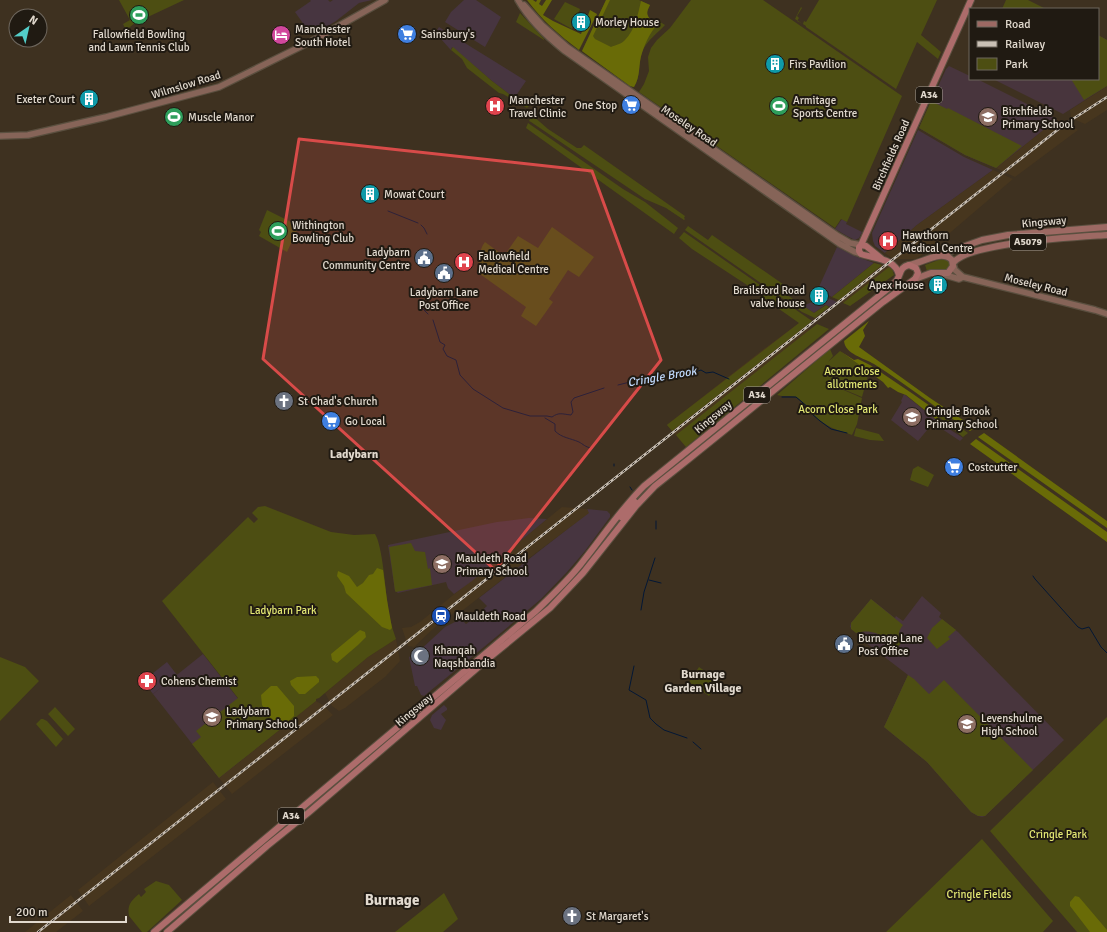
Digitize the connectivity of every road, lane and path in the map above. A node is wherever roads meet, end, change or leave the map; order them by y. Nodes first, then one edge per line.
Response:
1 (385, 0) edge
2 (519, 0) edge
3 (971, 0) edge
4 (0, 136) edge
5 (1107, 227) edge
6 (1107, 236) edge
7 (864, 246) junction
8 (861, 254) junction
9 (938, 256) junction
10 (885, 260) junction
11 (953, 264) junction
12 (909, 265) junction
13 (939, 274) junction
14 (899, 275) junction
15 (964, 278) junction
16 (915, 279) junction
17 (909, 282) junction
18 (1105, 314) edge
19 (655, 486) junction
20 (602, 536) junction
21 (166, 923) junction
22 (169, 931) edge
23 (154, 932) edge

1 - 4 main road, Wilmslow Road
2 - 7 main road, Moseley Road
2 - 8 main road, Moseley Road
3 - 7 highway, Birchfields Road / A34
5 - 9 main road, Kingsway / A5079
6 - 11 main road, Kingsway / A5079
7 - 8 highway
7 - 10 highway, Moseley Road
8 - 10 highway, Moseley Road
9 - 11 main road
9 - 12 main road, Kingsway / A5079
10 - 12 highway, Moseley Road
10 - 14 highway, Moseley Road
11 - 13 main road, Kingsway / A5079
11 - 15 main road
12 - 14 highway, A34
12 - 16 highway
13 - 15 main road, Moseley Road
13 - 16 main road, Kingsway / A5079
14 - 17 highway
14 - 20 highway, Kingsway / A34
15 - 18 main road, Moseley Road
16 - 17 highway, A34
17 - 19 highway, Kingsway / A34
19 - 20 highway, Kingsway / A34
19 - 22 highway, Kingsway / A34
20 - 21 highway, Kingsway / A34
21 - 22 highway
21 - 23 highway, Kingsway / A34

